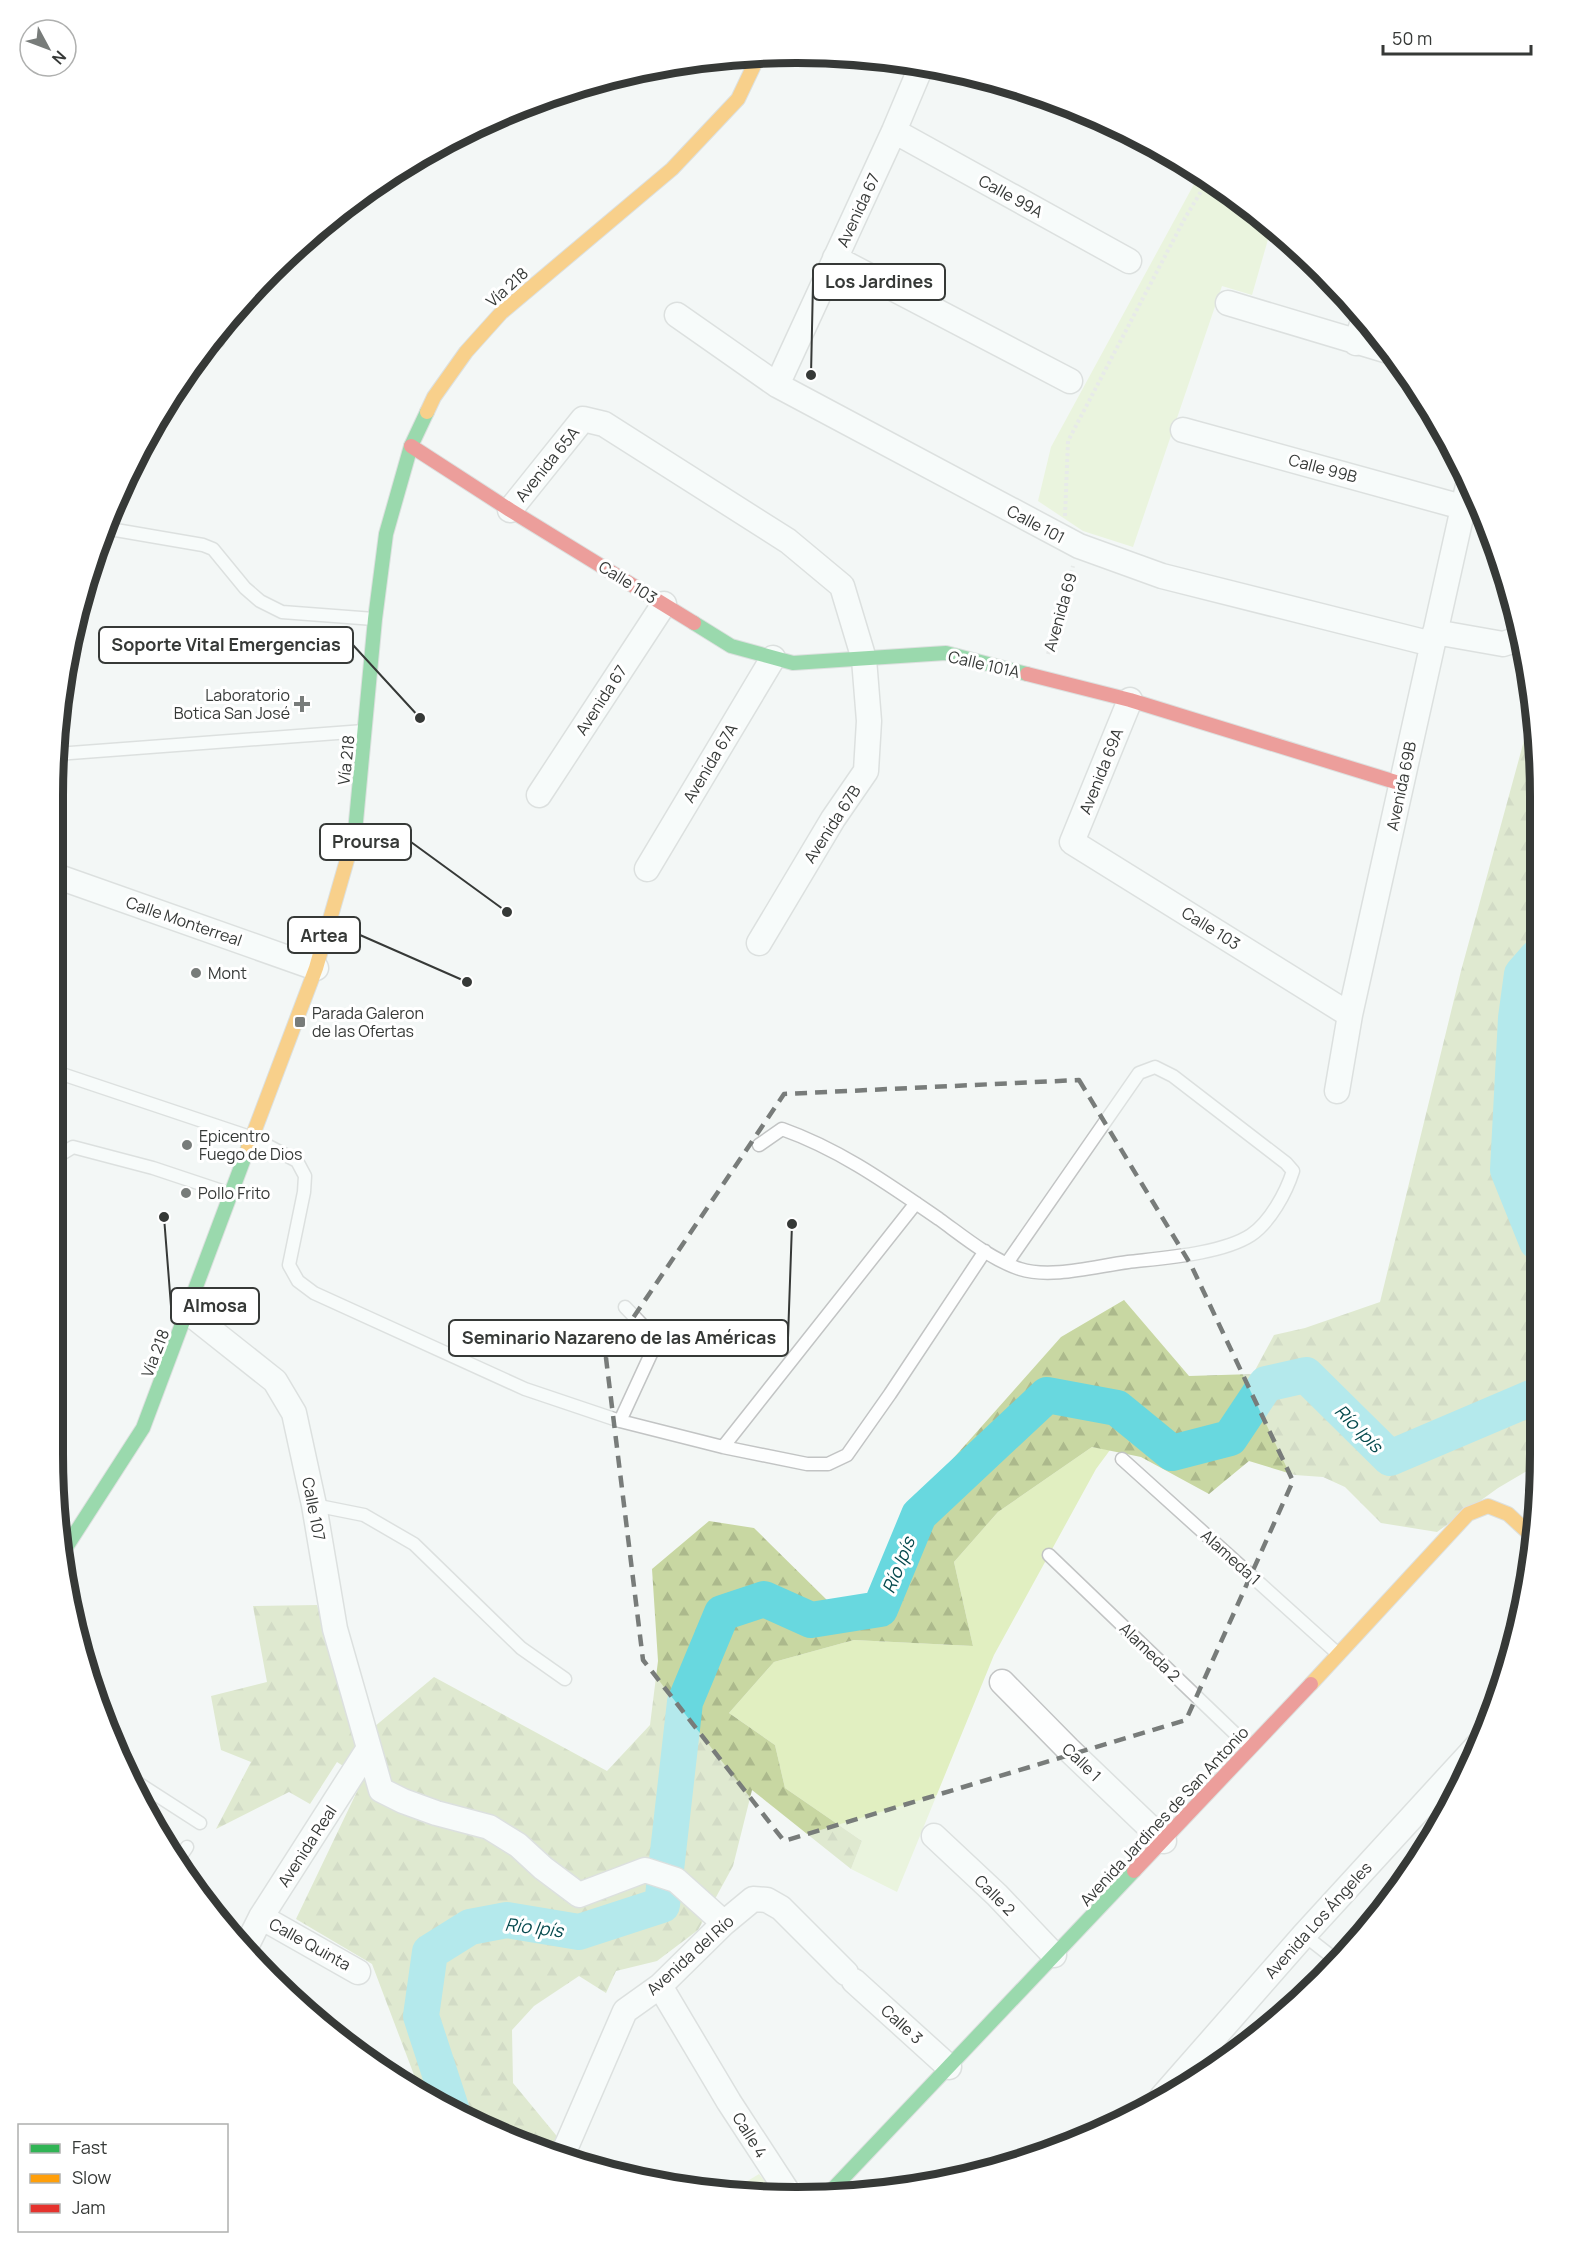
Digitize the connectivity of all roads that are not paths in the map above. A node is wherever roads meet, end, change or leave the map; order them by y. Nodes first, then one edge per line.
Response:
1 (754, 65) edge
2 (918, 73) edge
3 (894, 131) junction
4 (835, 258) junction
5 (1129, 261) dead end
6 (1228, 303) dead end
7 (677, 315) dead end
8 (1361, 329) edge
9 (1356, 343) junction
10 (1376, 348) edge
11 (1070, 381) dead end
12 (777, 385) junction
13 (1184, 430) dead end
14 (411, 446) junction
15 (1465, 496) edge
16 (1462, 507) junction
17 (510, 510) junction
18 (114, 529) edge
19 (664, 604) junction
20 (375, 619) junction
21 (1433, 638) junction
22 (1513, 641) edge
23 (773, 658) junction
24 (864, 659) junction
25 (1130, 700) junction
26 (365, 731) junction
27 (65, 753) edge
28 (1402, 784) junction
29 (539, 795) dead end
30 (1072, 842) joint
31 (647, 869) dead end
32 (63, 878) edge
33 (759, 943) dead end
34 (316, 968) junction
35 (1350, 1015) junction
36 (63, 1075) edge
37 (1337, 1091) dead end
38 (253, 1138) junction
39 (759, 1145) dead end
40 (63, 1153) edge
41 (232, 1195) junction
42 (916, 1203) junction
43 (985, 1251) junction
44 (1007, 1263) junction
45 (625, 1306) dead end
46 (188, 1312) junction
47 (620, 1421) junction
48 (723, 1447) junction
49 (1122, 1459) dead end
50 (314, 1505) junction
51 (1526, 1530) edge
52 (69, 1544) edge
53 (1049, 1555) dead end
54 (1339, 1655) junction
55 (565, 1678) dead end
56 (1002, 1682) dead end
57 (369, 1748) junction
58 (1250, 1749) junction
59 (1459, 1766) edge
60 (144, 1787) edge
61 (200, 1823) dead end
62 (934, 1836) dead end
63 (1164, 1841) junction
64 (187, 1847) dead end
65 (182, 1854) edge
66 (261, 1917) junction
67 (724, 1923) junction
68 (1304, 1935) junction
69 (249, 1941) edge
70 (1054, 1956) junction
71 (1330, 1956) edge
72 (358, 1972) dead end
73 (850, 1977) joint
74 (660, 1986) junction
75 (949, 2067) junction
76 (1177, 2080) edge
77 (565, 2149) edge
78 (836, 2185) edge
79 (784, 2186) edge

1 - 14 street, Vía 218
2 - 3 street, Avenida 67
3 - 4 street, Avenida 67
3 - 5 street, Calle 99A
4 - 11 street
4 - 12 street, Avenida 67
6 - 9 street
7 - 12 street, Calle 101
8 - 9 street
9 - 10 street
12 - 21 street, Calle 101
13 - 16 street, Calle 99B
14 - 17 street, Calle 103
14 - 20 street, Vía 218
15 - 16 street, Avenida 69B
16 - 21 street, Avenida 69B
17 - 19 street, Calle 103
17 - 24 street, Avenida 65A
18 - 20 lane
19 - 23 street, Calle 103
19 - 29 street, Avenida 67
20 - 26 street, Vía 218
21 - 22 street, Calle 101
21 - 28 street, Avenida 69B
23 - 24 street, Calle 103
23 - 31 street, Avenida 67A
24 - 25 street, Calle 101A
24 - 33 street, Avenida 67B
25 - 28 street, Calle 101A
25 - 30 street, Avenida 69A
26 - 27 lane
26 - 34 street, Vía 218
28 - 35 street, Avenida 69B
30 - 35 street, Calle 103
32 - 34 street, Calle Monterreal
34 - 38 street, Vía 218
35 - 37 street, Avenida 69B
36 - 38 lane
38 - 41 street, Vía 218
38 - 47 lane
39 - 42 lane
40 - 41 lane
41 - 46 street, Vía 218
42 - 43 lane
42 - 48 lane
43 - 44 lane
43 - 48 lane
44 - 44 lane
45 - 47 lane
46 - 50 street, Calle 107
46 - 52 street, Vía 218
47 - 48 lane
49 - 54 lane, Alameda 1
50 - 55 lane
50 - 57 street, Calle 107
51 - 54 street, Avenida Jardines de San Antonio
53 - 58 lane, Alameda 2
54 - 58 street, Avenida Jardines de San Antonio
56 - 63 street, Calle 1
57 - 66 street, Avenida Real
57 - 67 street, Calle 107
58 - 63 street, Avenida Jardines de San Antonio
59 - 68 street, Avenida Los Ángeles
60 - 61 lane
62 - 70 street, Calle 2
63 - 70 street, Avenida Jardines de San Antonio
64 - 65 lane
66 - 69 street, Avenida Real
66 - 72 street, Calle Quinta
67 - 73 street, Avenida del Río
67 - 74 street, Avenida del Río
68 - 71 lane
68 - 76 street, Avenida Los Ángeles
70 - 75 street, Avenida Jardines de San Antonio
73 - 75 street, Calle 3
74 - 77 street, Avenida del Río
74 - 79 street, Calle 4
75 - 78 street, Avenida Jardines de San Antonio

